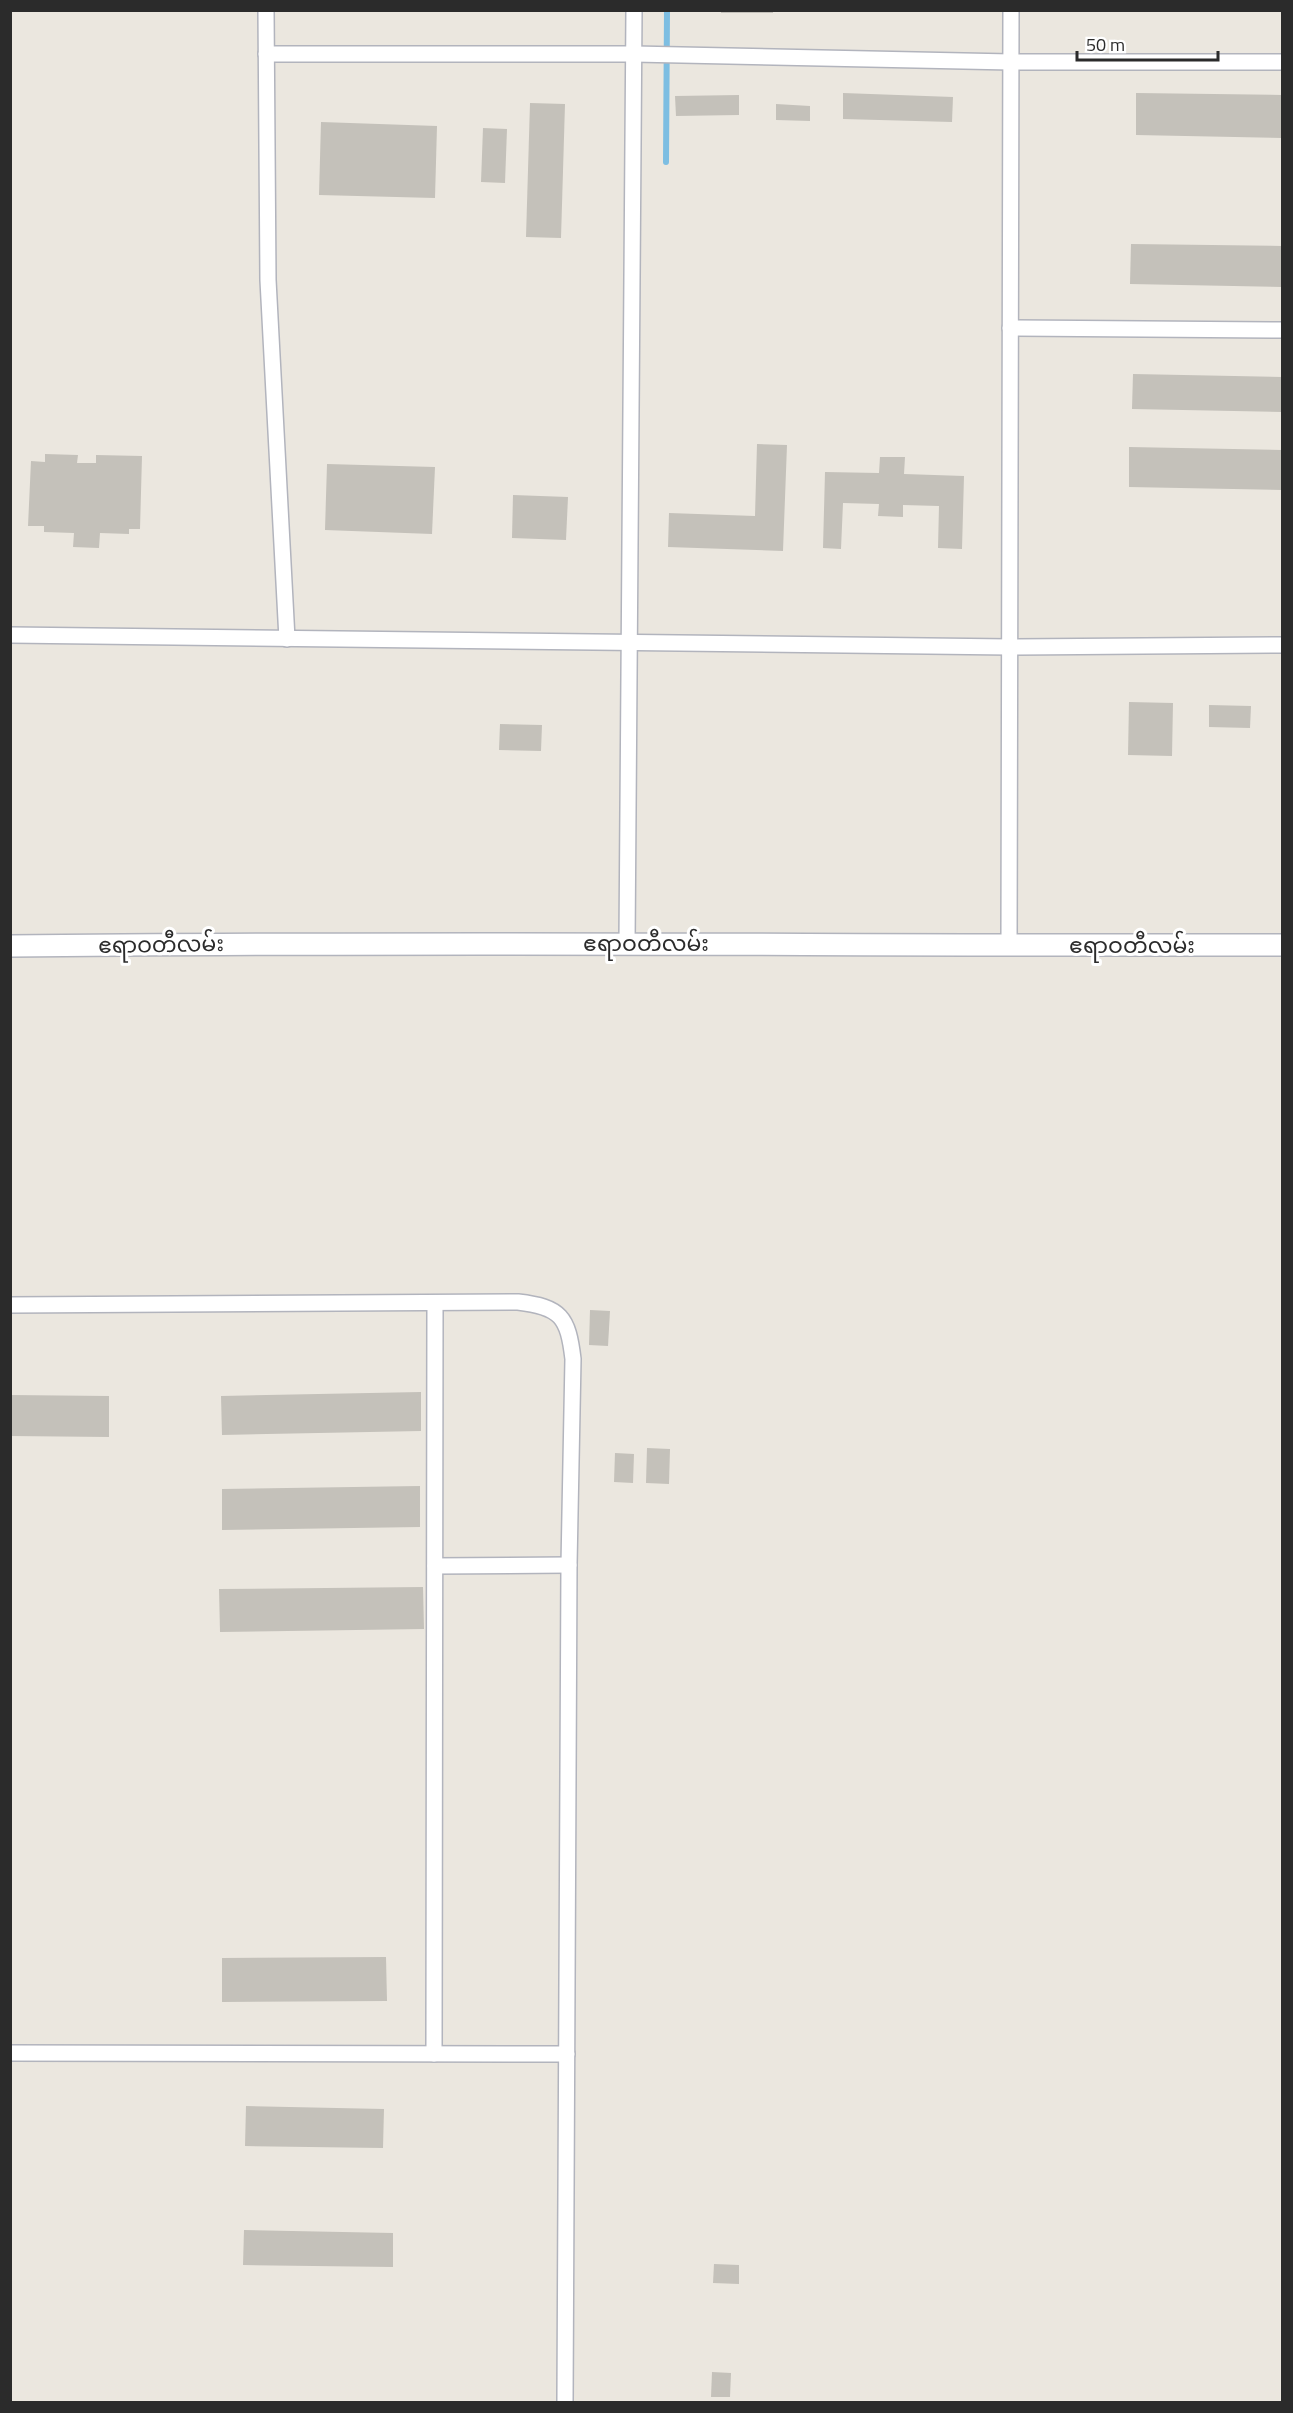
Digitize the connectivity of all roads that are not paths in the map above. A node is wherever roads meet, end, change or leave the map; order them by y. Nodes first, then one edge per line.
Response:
1 (266, 10) edge
2 (634, 10) edge
3 (1011, 10) edge
4 (266, 54) junction
5 (634, 54) junction
6 (1011, 62) junction
7 (1282, 62) edge
8 (1010, 328) junction
9 (1282, 330) edge
10 (10, 635) edge
11 (286, 639) junction
12 (629, 644) junction
13 (1282, 645) edge
14 (1010, 647) junction
15 (627, 943) junction
16 (1282, 945) edge
17 (10, 946) edge
18 (1009, 946) junction
19 (435, 1303) junction
20 (10, 1305) edge
21 (569, 1565) junction
22 (435, 1566) junction
23 (10, 2053) edge
24 (434, 2054) junction
25 (567, 2054) junction
26 (565, 2403) edge

1 - 4 street
2 - 5 street
3 - 6 street
4 - 5 street
4 - 11 street
5 - 6 street
5 - 12 street
6 - 7 street
6 - 8 street
8 - 9 street
8 - 14 street
10 - 11 street
11 - 12 street
12 - 14 street
12 - 15 street
13 - 14 street
14 - 18 street
15 - 17 street, ဧရာဝတီလမ်း
15 - 18 street, ဧရာဝတီလမ်း
16 - 18 street, ဧရာဝတီလမ်း
19 - 20 street
19 - 21 street
19 - 22 street
21 - 22 street
21 - 25 street
22 - 24 street
23 - 24 street
24 - 25 street
25 - 26 street

